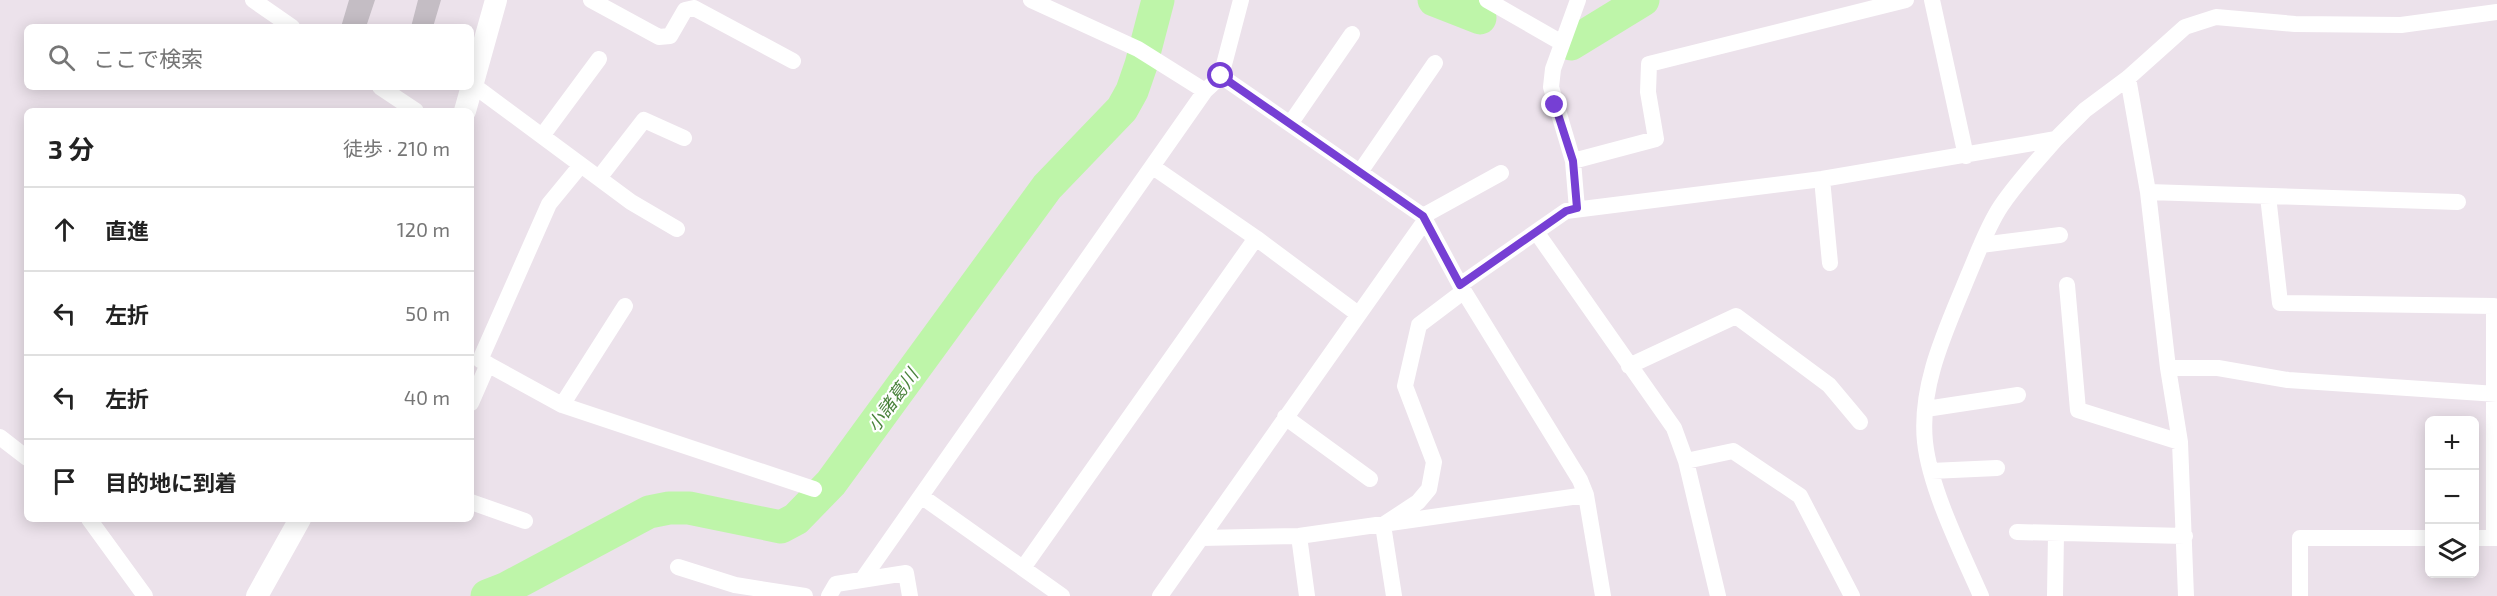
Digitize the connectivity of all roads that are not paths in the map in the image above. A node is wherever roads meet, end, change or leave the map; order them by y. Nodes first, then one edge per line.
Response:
1 (253, 0) edge
2 (496, 0) edge
3 (591, 0) edge
4 (1031, 0) edge
5 (1241, 0) edge
6 (1487, 0) edge
7 (1578, 0) edge
8 (1905, 0) edge
9 (1932, 0) edge
10 (2497, 12) edge
11 (288, 24) edge
12 (1352, 34) dead end
13 (1562, 43) junction
14 (599, 59) dead end
15 (793, 61) dead end
16 (1435, 63) dead end
17 (1221, 76) junction
18 (474, 78) edge
19 (2128, 78) junction
20 (474, 86) edge
21 (385, 90) edge
22 (471, 90) edge
23 (1205, 91) junction
24 (412, 108) edge
25 (466, 108) edge
26 (1290, 124) junction
27 (542, 136) junction
28 (684, 138) dead end
29 (2056, 140) junction
30 (1966, 156) junction
31 (1573, 161) junction
32 (581, 165) junction
33 (1153, 167) junction
34 (1360, 172) junction
35 (1501, 172) dead end
36 (599, 178) junction
37 (1822, 179) junction
38 (2148, 192) junction
39 (2268, 196) junction
40 (2458, 202) dead end
41 (1577, 208) junction
42 (1424, 219) junction
43 (678, 229) dead end
44 (1537, 233) junction
45 (2060, 235) dead end
46 (1256, 238) junction
47 (1981, 246) junction
48 (1830, 263) dead end
49 (2067, 285) dead end
50 (1462, 288) junction
51 (625, 306) dead end
52 (1358, 314) junction
53 (488, 364) junction
54 (1629, 366) junction
55 (2169, 368) junction
56 (2496, 393) edge
57 (2018, 394) dead end
58 (474, 396) edge
59 (562, 405) junction
60 (1926, 409) junction
61 (1285, 417) junction
62 (1860, 422) dead end
63 (0, 438) edge
64 (2180, 442) junction
65 (24, 456) edge
66 (1686, 461) junction
67 (1996, 468) dead end
68 (1931, 471) junction
69 (1370, 479) dead end
70 (814, 489) dead end
71 (1586, 495) junction
72 (921, 496) junction
73 (474, 503) edge
74 (525, 520) dead end
75 (91, 522) edge
76 (298, 522) edge
77 (1383, 525) junction
78 (2017, 532) dead end
79 (2056, 534) junction
80 (1299, 536) junction
81 (2184, 536) junction
82 (1201, 538) junction
83 (2425, 538) edge
84 (2479, 538) edge
85 (2496, 538) edge
86 (678, 567) dead end
87 (1023, 568) junction
88 (862, 580) junction
89 (145, 596) edge
90 (257, 596) edge
91 (805, 596) edge
92 (829, 596) edge
93 (910, 596) edge
94 (1062, 596) edge
95 (1160, 596) edge
96 (1306, 596) edge
97 (1394, 596) edge
98 (1603, 596) edge
99 (1718, 596) edge
100 (1852, 596) edge
101 (1982, 596) edge
102 (2055, 596) edge
103 (2186, 596) edge
104 (2300, 596) edge

1 - 11 street
2 - 18 main road
3 - 15 street
4 - 23 street
5 - 17 street
6 - 13 street
7 - 13 street
8 - 31 street
9 - 30 street
10 - 19 street
12 - 26 street
13 - 31 street
14 - 27 street
16 - 34 street
17 - 23 street
17 - 26 street
19 - 29 street
19 - 38 street
20 - 27 street
21 - 24 street
22 - 25 main road
23 - 33 street
26 - 34 street
27 - 32 street
28 - 36 street
29 - 30 street
29 - 47 street
30 - 37 street
31 - 41 street
32 - 36 street
32 - 53 street
33 - 46 street
33 - 72 street
34 - 42 street
35 - 42 street
36 - 43 street
37 - 41 street
37 - 48 street
38 - 39 street
38 - 55 street
39 - 40 street
39 - 56 street
41 - 44 street
42 - 50 street
42 - 52 street
44 - 50 street
44 - 54 street
45 - 47 street
46 - 52 street
46 - 87 street
47 - 60 street
49 - 64 street
50 - 71 street
50 - 77 street
51 - 59 street
52 - 61 street
53 - 58 street
53 - 59 street
54 - 62 street
54 - 66 street
55 - 56 street
55 - 64 street
56 - 85 street
57 - 60 street
59 - 70 street
60 - 68 street
61 - 69 street
61 - 82 street
63 - 65 street
64 - 81 street
66 - 99 street
66 - 100 street
67 - 68 street
68 - 101 street
71 - 77 street
71 - 98 street
72 - 87 street
72 - 88 street
73 - 74 street
75 - 89 street
76 - 90 main road
77 - 80 street
77 - 97 street
78 - 79 street
79 - 81 street
79 - 102 street
80 - 82 street
80 - 96 street
81 - 103 street
82 - 95 street
83 - 104 street
84 - 85 street
86 - 91 street
87 - 94 street
88 - 92 street
88 - 93 street

